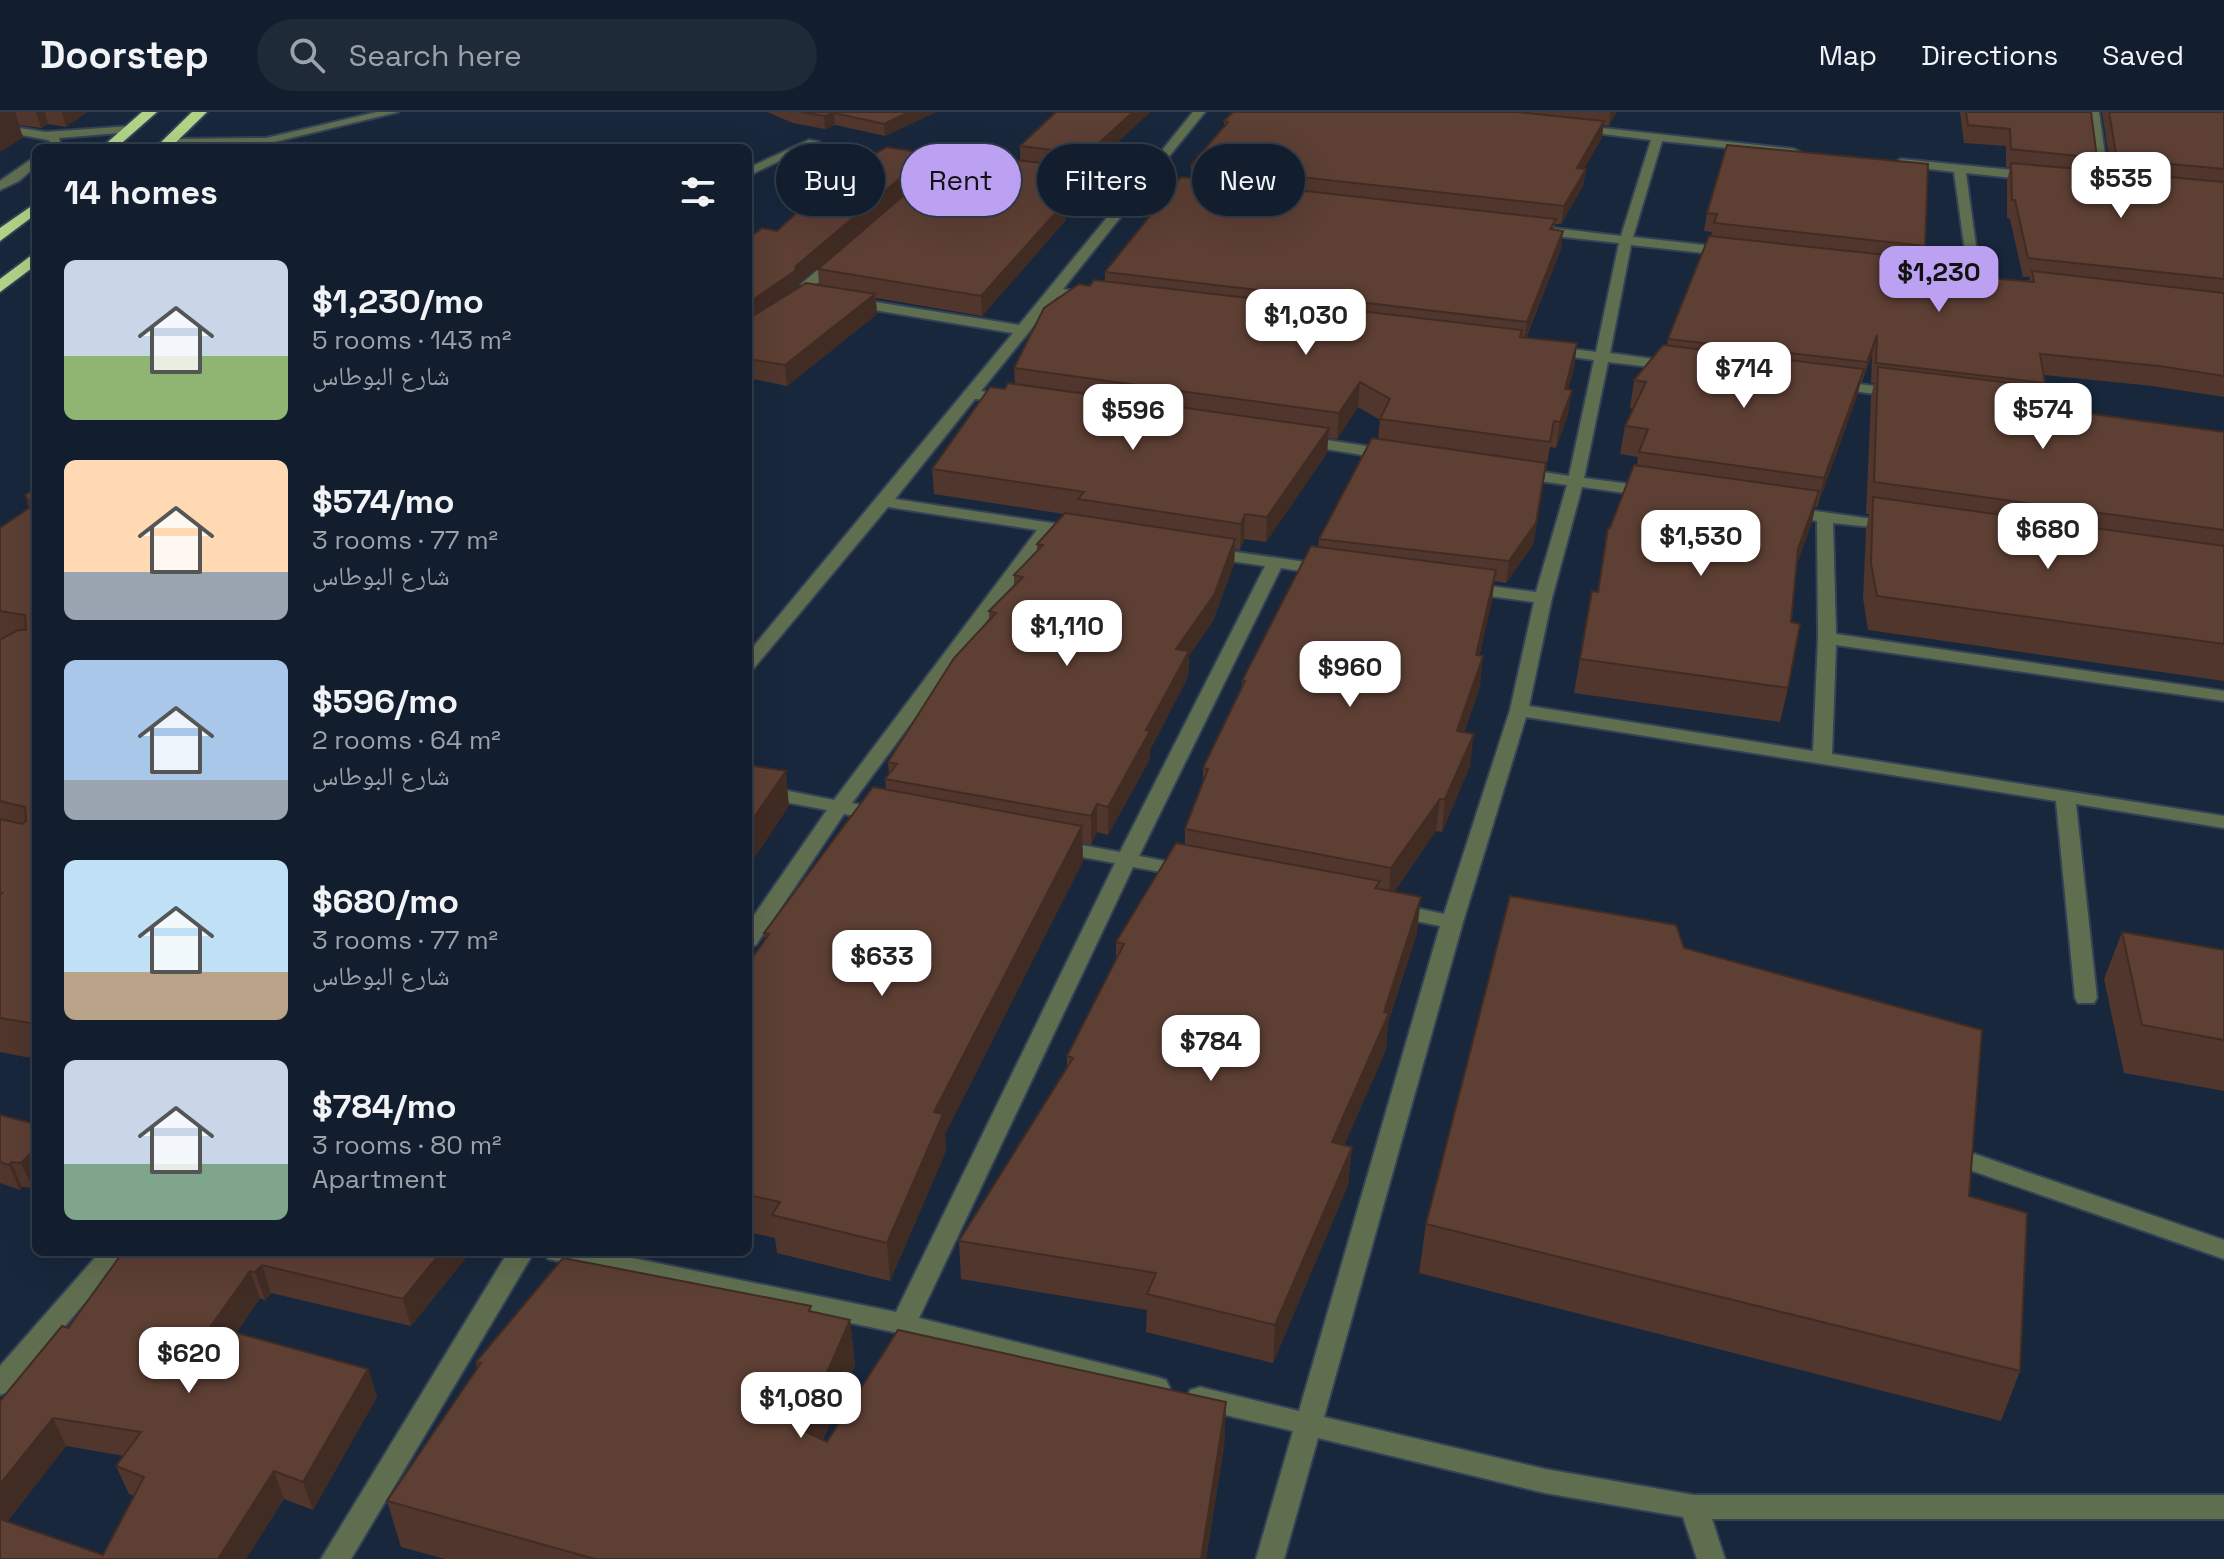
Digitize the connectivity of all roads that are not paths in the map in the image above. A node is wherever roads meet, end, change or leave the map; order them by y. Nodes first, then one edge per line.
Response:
1 (150, 112) edge
2 (200, 112) edge
3 (392, 112) edge
4 (1199, 112) edge
5 (2093, 112) edge
6 (1556, 126) edge
7 (0, 128) edge
8 (131, 129) junction
9 (1567, 134) edge
10 (49, 135) junction
11 (1657, 139) junction
12 (813, 142) dead end
13 (52, 144) edge
14 (113, 144) edge
15 (166, 144) edge
16 (251, 144) edge
17 (1174, 144) edge
18 (1806, 153) edge
19 (1891, 162) edge
20 (32, 163) edge
21 (752, 170) edge
22 (1960, 170) junction
23 (15, 178) junction
24 (32, 178) edge
25 (2046, 178) edge
26 (2089, 181) edge
27 (2103, 183) junction
28 (2118, 184) edge
29 (0, 186) edge
30 (32, 210) edge
31 (1115, 216) edge
32 (1517, 227) edge
33 (0, 236) edge
34 (1626, 240) junction
35 (854, 246) edge
36 (1738, 253) edge
37 (32, 260) edge
38 (1960, 279) edge
39 (1976, 280) junction
40 (1991, 282) edge
41 (0, 287) edge
42 (1052, 292) junction
43 (827, 299) edge
44 (1115, 300) edge
45 (842, 301) edge
46 (1022, 330) junction
47 (1541, 350) edge
48 (1604, 357) junction
49 (1697, 368) edge
50 (1821, 384) edge
51 (972, 394) junction
52 (1914, 395) edge
53 (1018, 401) edge
54 (1282, 439) edge
55 (1406, 457) edge
56 (1499, 470) edge
57 (1576, 481) junction
58 (1669, 495) edge
59 (884, 502) junction
60 (1763, 509) edge
61 (1825, 518) junction
62 (1047, 528) junction
63 (1917, 531) edge
64 (1093, 535) edge
65 (1184, 549) edge
66 (1275, 563) junction
67 (1338, 571) edge
68 (1448, 586) edge
69 (1543, 598) junction
70 (1827, 638) junction
71 (752, 659) edge
72 (2224, 696) edge
73 (1519, 710) junction
74 (1822, 758) junction
75 (752, 790) edge
76 (2065, 797) junction
77 (839, 807) junction
78 (900, 818) edge
79 (2224, 822) edge
80 (1036, 843) edge
81 (1127, 859) junction
82 (1205, 874) edge
83 (1374, 907) edge
84 (1452, 922) junction
85 (752, 934) edge
86 (2086, 998) dead end
87 (1975, 1163) edge
88 (2224, 1250) edge
89 (112, 1256) edge
90 (519, 1256) edge
91 (576, 1256) edge
92 (903, 1324) junction
93 (0, 1384) edge
94 (1309, 1426) junction
95 (1694, 1507) junction
96 (2224, 1507) edge
97 (335, 1559) edge
98 (1270, 1559) edge
99 (1711, 1559) edge

1 - 8 highway
2 - 15 highway
3 - 16 street
4 - 17 street
5 - 27 street
6 - 11 street
7 - 10 street
8 - 10 street
8 - 14 highway
9 - 11 street
10 - 13 street
11 - 18 street
11 - 34 street
12 - 21 street
19 - 22 street
20 - 23 street
22 - 25 street
22 - 39 street
23 - 24 street
23 - 29 street
26 - 27 street
27 - 28 street
30 - 33 highway
31 - 42 street
32 - 34 street
34 - 36 street
34 - 48 street
35 - 43 street
37 - 41 highway
38 - 39 street
39 - 40 street
42 - 44 street
42 - 46 street
45 - 46 street
46 - 51 street
47 - 48 street
48 - 49 street
48 - 57 street
50 - 52 street
51 - 53 street
51 - 59 street
54 - 55 street
56 - 57 street
57 - 58 street
57 - 69 street
59 - 62 street
59 - 71 street
60 - 61 street
61 - 63 street
61 - 70 street
62 - 64 street
62 - 77 street
65 - 66 street
66 - 67 street
66 - 81 street
68 - 69 street
69 - 73 street
70 - 72 street
70 - 74 street
73 - 74 street
73 - 84 street
74 - 76 street
75 - 77 street
76 - 79 street
76 - 86 street
77 - 78 street
77 - 85 street
80 - 81 street
81 - 82 street
81 - 92 street
83 - 84 street
84 - 94 street
87 - 88 street
89 - 93 street
90 - 97 street
91 - 92 street
92 - 94 street
94 - 95 street
94 - 98 street
95 - 96 street
95 - 99 street

